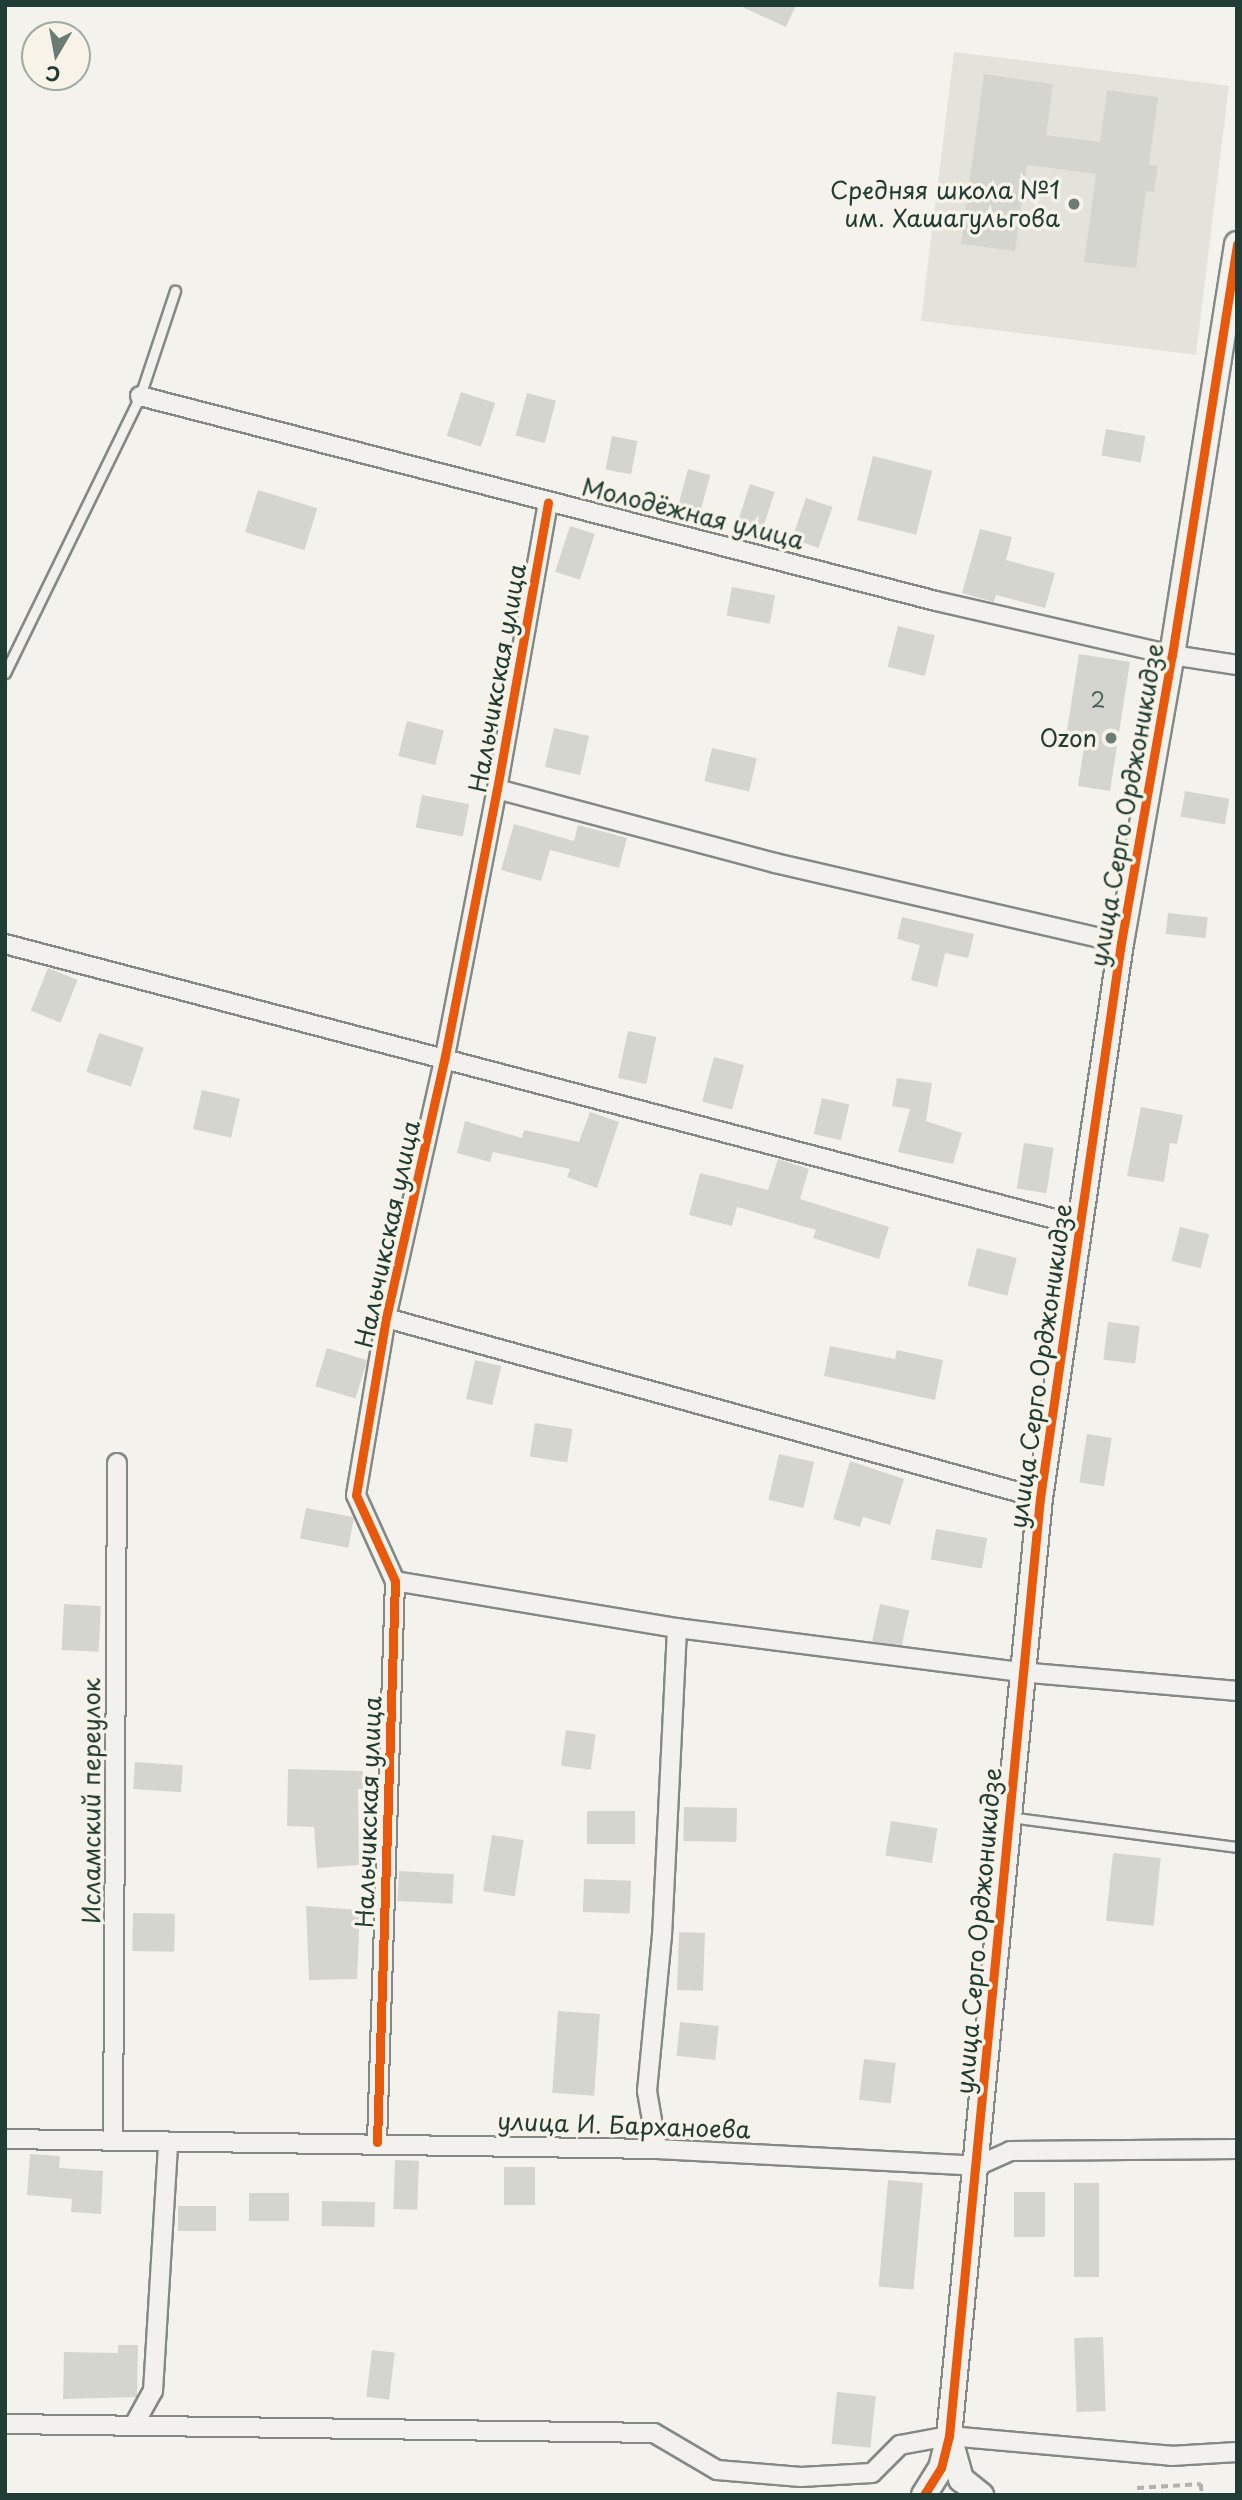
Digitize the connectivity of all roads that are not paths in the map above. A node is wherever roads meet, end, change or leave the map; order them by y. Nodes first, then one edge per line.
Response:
1 (1237, 244) edge
2 (175, 291) dead end
3 (140, 396) junction
4 (548, 502) junction
5 (1172, 655) junction
6 (1237, 665) edge
7 (5, 673) edge
8 (497, 789) junction
9 (1121, 943) junction
10 (5, 944) edge
11 (445, 1056) junction
12 (1078, 1224) junction
13 (386, 1318) junction
14 (117, 1463) dead end
15 (1040, 1498) junction
16 (395, 1581) junction
17 (677, 1628) junction
18 (1020, 1672) junction
19 (1237, 1691) edge
20 (1007, 1817) junction
21 (1237, 1847) edge
22 (5, 2139) edge
23 (113, 2140) junction
24 (377, 2141) junction
25 (168, 2144) junction
26 (657, 2149) junction
27 (1237, 2149) edge
28 (977, 2166) junction
29 (153, 2391) junction
30 (135, 2423) junction
31 (167, 2423) junction
32 (5, 2424) edge
33 (949, 2436) junction
34 (1237, 2452) edge
35 (924, 2495) edge
36 (981, 2495) edge

1 - 5 street, улица Серго Орджоникидзе
2 - 3 lane
3 - 4 street, Молодёжная улица
3 - 7 lane
4 - 5 street, Молодёжная улица
4 - 8 street, Нальчикская улица
5 - 6 street, Молодёжная улица
5 - 9 street, улица Серго Орджоникидзе
8 - 9 street
8 - 11 street, Нальчикская улица
9 - 12 street, улица Серго Орджоникидзе
10 - 11 street
11 - 12 street
11 - 13 street, Нальчикская улица
12 - 15 street, улица Серго Орджоникидзе
13 - 15 street
13 - 16 street, Нальчикская улица
14 - 23 street, Исламский переулок
15 - 18 street, улица Серго Орджоникидзе
16 - 17 street
16 - 24 street, Нальчикская улица
17 - 18 street
17 - 26 street
18 - 19 street
18 - 20 street, улица Серго Орджоникидзе
20 - 21 lane
20 - 28 street, улица Серго Орджоникидзе
22 - 23 street, улица И. Барханоева
23 - 25 street, улица И. Барханоева
24 - 25 street, улица И. Барханоева
24 - 26 street, улица И. Барханоева
25 - 29 street
26 - 28 street, улица И. Барханоева
27 - 28 street, улица И. Барханоева
28 - 33 street, улица Серго Орджоникидзе
29 - 30 street
29 - 31 street
30 - 31 street
30 - 32 street
31 - 33 street
33 - 34 street
33 - 35 street, улица Серго Орджоникидзе
33 - 36 street, улица Серго Орджоникидзе

